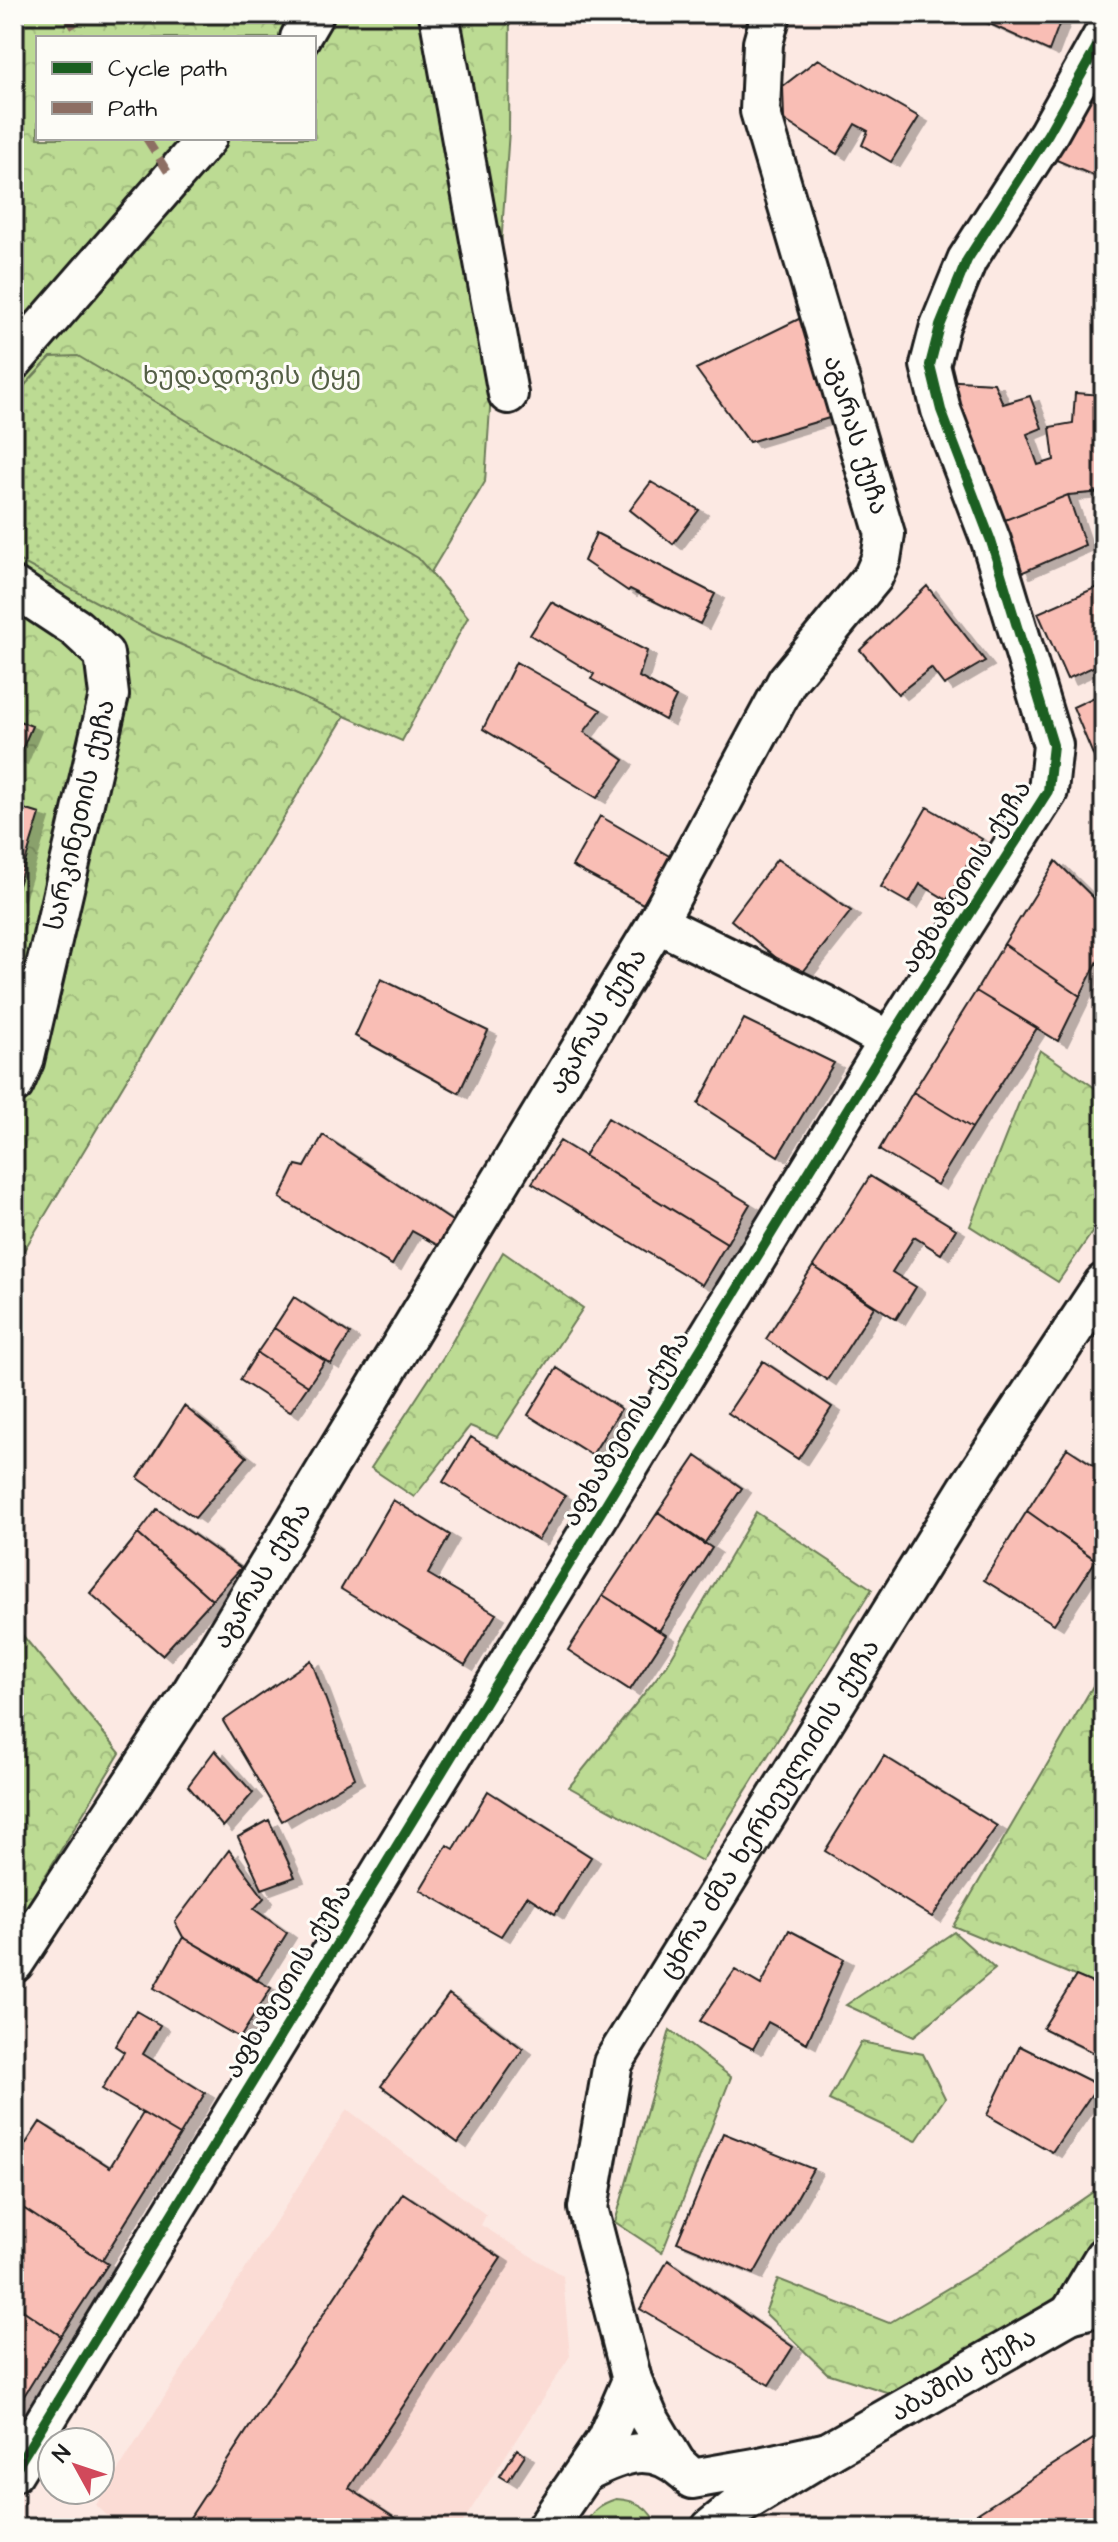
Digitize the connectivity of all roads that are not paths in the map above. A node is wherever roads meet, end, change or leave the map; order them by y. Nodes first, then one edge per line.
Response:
1 (314, 14) edge
2 (439, 14) edge
3 (771, 14) edge
4 (1104, 34) edge
5 (301, 36) edge
6 (205, 140) edge
7 (14, 360) edge
8 (508, 394) dead end
9 (14, 587) edge
10 (657, 923) junction
11 (889, 1041) junction
12 (14, 1084) edge
13 (1104, 1283) edge
14 (14, 1963) edge
15 (1104, 2257) edge
16 (1087, 2309) edge
17 (632, 2380) junction
18 (828, 2452) junction
19 (683, 2470) junction
20 (587, 2471) junction
21 (14, 2472) edge
22 (551, 2525) edge
23 (704, 2528) edge
24 (711, 2528) edge

1 - 5 street
2 - 8 street
3 - 10 street, აგარას ქუჩა
4 - 11 street, აფხაზეთის ქუჩა
6 - 7 street
9 - 12 street, სარკინეთის ქუჩა
10 - 11 street
10 - 14 street, აგარას ქუჩა
11 - 21 street, აფხაზეთის ქუჩა
13 - 17 street, ცხრა ძმა ხერხეულიძის ქუჩა
15 - 16 street
16 - 18 street, აბაშის ქუჩა
17 - 19 street, ცხრა ძმა ხერხეულიძის ქუჩა
17 - 20 street
18 - 19 street, აბაშის ქუჩა
18 - 24 street, აბაშის ქუჩა
19 - 20 street
19 - 23 street, ცხრა ძმა ხერხეულიძის ქუჩა
20 - 22 street

